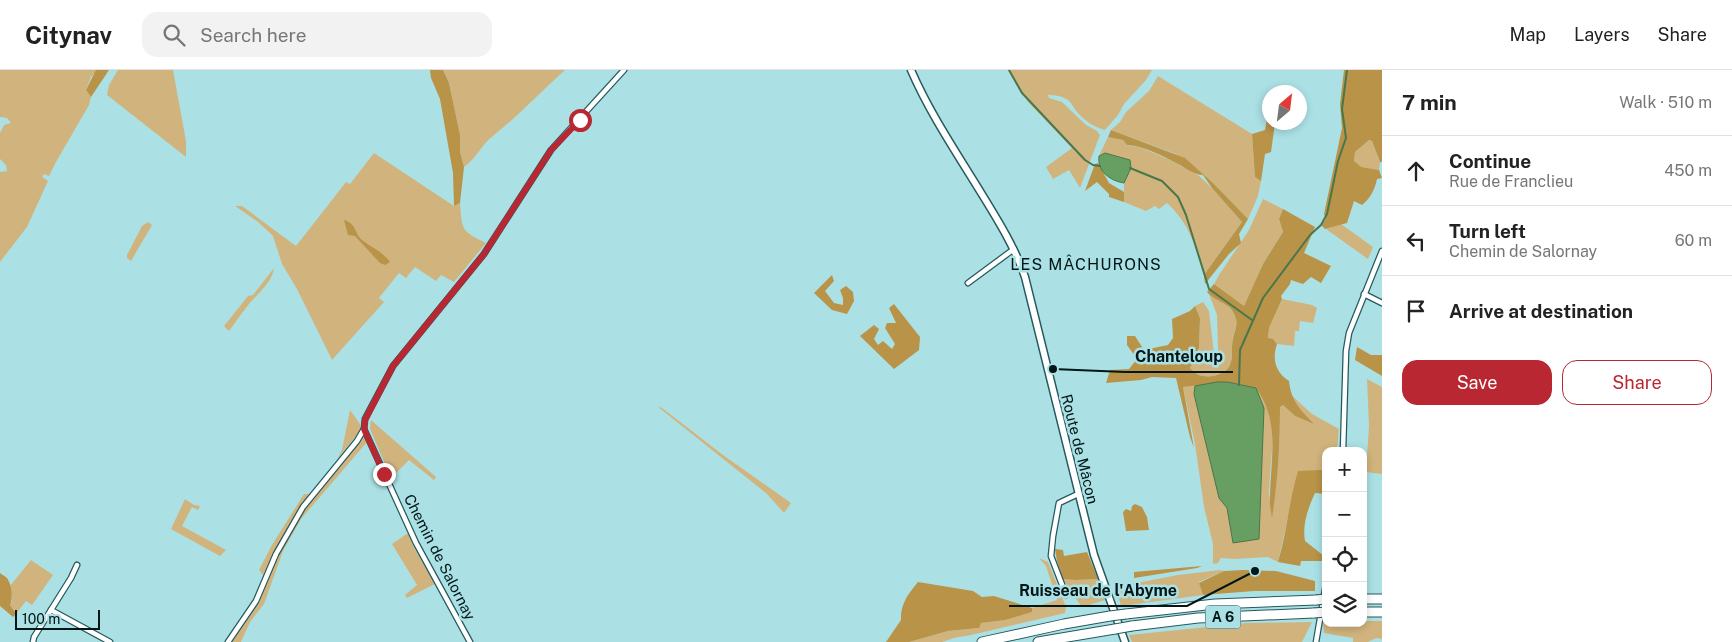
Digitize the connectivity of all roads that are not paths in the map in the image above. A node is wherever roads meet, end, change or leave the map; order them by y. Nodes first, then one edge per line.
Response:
1 (624, 70) edge
2 (911, 70) edge
3 (1014, 249) junction
4 (1382, 251) edge
5 (968, 283) dead end
6 (1364, 294) junction
7 (1382, 303) edge
8 (364, 429) junction
9 (1343, 447) edge
10 (1078, 494) junction
11 (77, 565) dead end
12 (1066, 595) dead end
13 (1382, 599) edge
14 (1322, 600) edge
15 (1367, 600) edge
16 (1322, 607) edge
17 (51, 610) junction
18 (1322, 612) edge
19 (1367, 612) edge
20 (1382, 612) edge
21 (1114, 622) junction
22 (33, 642) edge
23 (110, 642) edge
24 (228, 642) edge
25 (470, 642) edge
26 (982, 642) edge
27 (1038, 642) edge
28 (1126, 642) edge
29 (1316, 642) edge

1 - 8 street
2 - 3 street, Route de Mâcon
3 - 5 street
3 - 10 street, Route de Mâcon
4 - 6 street
6 - 7 street
6 - 9 street
8 - 24 street
8 - 25 street, Chemin de Salornay
10 - 12 street
10 - 21 street, Route de Mâcon
11 - 17 street
13 - 15 highway
14 - 21 highway, A 6, bridge
16 - 29 street
17 - 22 street
17 - 23 street
18 - 21 highway, A 6, bridge
19 - 20 highway
21 - 26 highway, A 6
21 - 27 highway, A 6
21 - 28 street, Route de Mâcon

